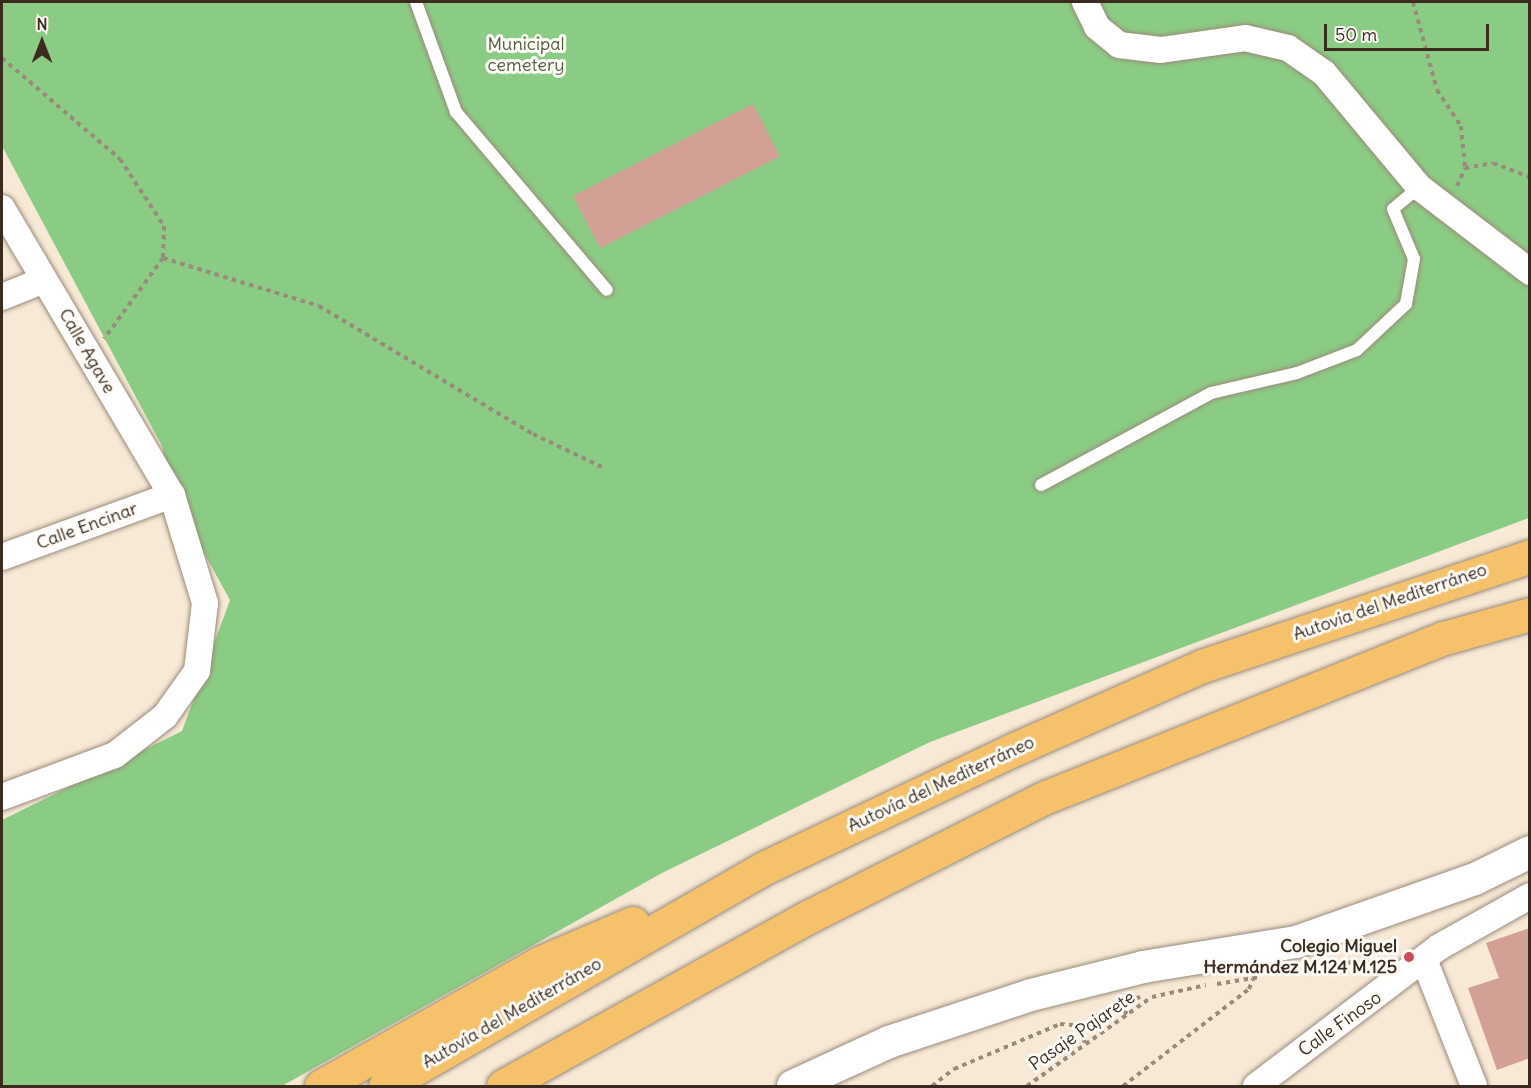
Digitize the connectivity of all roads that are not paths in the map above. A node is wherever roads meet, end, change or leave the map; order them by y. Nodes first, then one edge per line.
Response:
1 (416, 2) edge
2 (1085, 2) edge
3 (1419, 187) junction
4 (2, 208) edge
5 (1530, 272) edge
6 (44, 280) junction
7 (607, 290) dead end
8 (2, 297) edge
9 (1041, 485) dead end
10 (172, 495) junction
11 (1530, 556) edge
12 (2, 557) edge
13 (1530, 614) edge
14 (2, 797) edge
15 (1530, 852) edge
16 (764, 868) junction
17 (1530, 896) edge
18 (1432, 954) junction
19 (1267, 1083) edge
20 (321, 1086) edge
21 (385, 1086) edge
22 (502, 1086) edge
23 (792, 1086) edge
24 (1474, 1086) edge

1 - 7 lane
2 - 3 street
3 - 5 street
3 - 9 lane
4 - 6 street, Calle Agave
6 - 8 street
6 - 10 street, Calle Agave
10 - 12 street, Calle Encinar
10 - 14 street, Calle Agave
11 - 16 highway, Autovía del Mediterráneo
13 - 22 highway
15 - 23 street
16 - 20 highway
16 - 21 highway, Autovía del Mediterráneo
17 - 18 street, Calle Finoso
18 - 19 street, Calle Finoso
18 - 24 street

